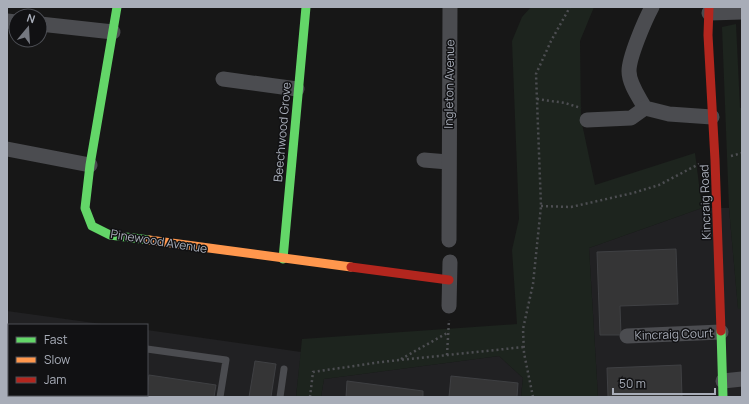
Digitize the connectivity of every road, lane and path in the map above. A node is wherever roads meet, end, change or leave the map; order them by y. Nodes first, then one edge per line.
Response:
1 (117, 7) edge
2 (306, 7) edge
3 (450, 7) edge
4 (570, 7) edge
5 (652, 7) edge
6 (709, 10) edge
7 (742, 12) edge
8 (48, 25) edge
9 (113, 32) junction
10 (223, 79) dead end
11 (297, 89) junction
12 (645, 108) junction
13 (712, 117) junction
14 (587, 120) dead end
15 (7, 149) edge
16 (424, 160) dead end
17 (715, 160) junction
18 (448, 162) junction
19 (90, 164) junction
20 (541, 206) junction
21 (449, 240) dead end
22 (283, 259) junction
23 (450, 262) dead end
24 (449, 280) junction
25 (449, 306) dead end
26 (721, 332) junction
27 (627, 336) dead end
28 (524, 347) junction
29 (148, 349) edge
30 (447, 355) junction
31 (399, 360) junction
32 (284, 369) dead end
33 (742, 379) edge
34 (723, 381) junction
35 (220, 397) edge
36 (280, 397) edge
37 (310, 397) edge
38 (533, 397) edge
39 (723, 397) edge

1 - 9 street, Pinewood Avenue
2 - 11 street, Beechwood Grove
3 - 18 street, Ingleton Avenue
4 - 20 path
5 - 12 street
6 - 7 street
6 - 13 street, Kincraig Road
8 - 9 street
9 - 19 street, Pinewood Avenue
10 - 11 street
11 - 22 street, Beechwood Grove
12 - 13 street
12 - 14 street
13 - 17 street, Kincraig Road
15 - 19 street
16 - 18 street
17 - 20 path
17 - 26 street, Kincraig Road
18 - 21 street, Ingleton Avenue
19 - 22 street, Pinewood Avenue
20 - 28 path
22 - 24 street, Pinewood Avenue
23 - 24 street
24 - 25 street
26 - 27 street, Kincraig Court
26 - 34 street, Kincraig Road
28 - 30 path
28 - 38 path
29 - 35 lane
30 - 31 path
30 - 31 path
31 - 37 path
32 - 36 lane
33 - 34 street
34 - 39 street, Kincraig Road

